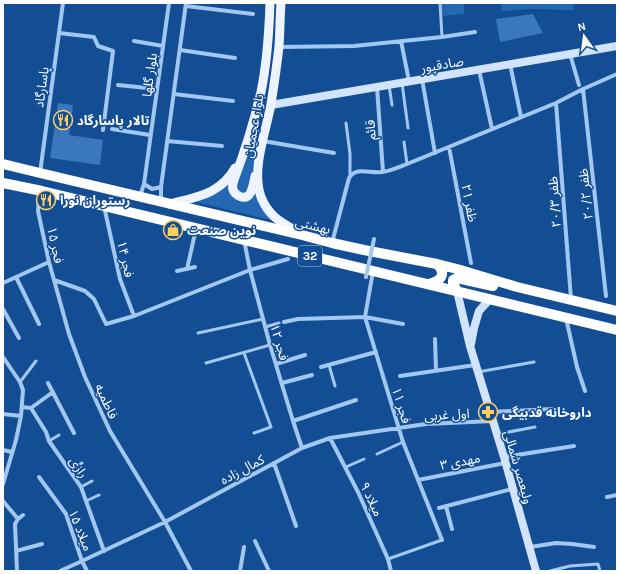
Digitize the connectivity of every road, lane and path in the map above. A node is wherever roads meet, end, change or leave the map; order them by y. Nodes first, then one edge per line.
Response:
1 (63, 3) edge
2 (169, 3) edge
3 (270, 3) edge
4 (281, 3) edge
5 (440, 3) edge
6 (186, 4) edge
7 (253, 14) dead end
8 (475, 32) dead end
9 (59, 33) junction
10 (442, 37) junction
11 (134, 41) dead end
12 (400, 41) junction
13 (163, 46) junction
14 (617, 46) edge
15 (279, 47) junction
16 (180, 50) junction
17 (570, 54) junction
18 (235, 58) dead end
19 (510, 64) junction
20 (480, 70) junction
21 (617, 74) edge
22 (422, 79) junction
23 (406, 82) junction
24 (579, 84) dead end
25 (118, 85) dead end
26 (389, 85) junction
27 (377, 87) junction
28 (157, 89) junction
29 (583, 89) junction
30 (174, 94) junction
31 (233, 101) dead end
32 (556, 102) junction
33 (271, 105) junction
34 (392, 105) dead end
35 (522, 117) junction
36 (346, 123) dead end
37 (408, 128) dead end
38 (112, 129) dead end
39 (492, 129) junction
40 (103, 130) dead end
41 (150, 135) junction
42 (249, 138) junction
43 (167, 141) junction
44 (263, 141) junction
45 (404, 142) dead end
46 (222, 146) dead end
47 (449, 147) junction
48 (435, 152) junction
49 (243, 153) junction
50 (334, 153) dead end
51 (259, 159) junction
52 (3, 164) edge
53 (407, 164) junction
54 (383, 172) junction
55 (40, 174) junction
56 (350, 175) junction
57 (3, 183) edge
58 (144, 184) junction
59 (161, 187) junction
60 (42, 191) junction
61 (140, 197) junction
62 (165, 203) junction
63 (104, 206) junction
64 (196, 228) junction
65 (302, 235) junction
66 (374, 239) dead end
67 (244, 240) junction
68 (332, 243) junction
69 (288, 259) dead end
70 (49, 262) junction
71 (471, 263) dead end
72 (437, 264) junction
73 (195, 267) dead end
74 (187, 269) junction
75 (250, 270) junction
76 (177, 271) dead end
77 (370, 274) junction
78 (16, 277) junction
79 (54, 280) junction
80 (3, 283) edge
81 (429, 284) junction
82 (517, 287) junction
83 (457, 291) junction
84 (606, 296) dead end
85 (490, 299) junction
86 (571, 300) junction
87 (3, 309) edge
88 (617, 311) edge
89 (134, 316) junction
90 (365, 318) junction
91 (566, 318) junction
92 (263, 319) junction
93 (284, 322) dead end
94 (279, 323) dead end
95 (39, 324) dead end
96 (402, 324) dead end
97 (265, 328) junction
98 (617, 330) edge
99 (198, 333) dead end
100 (19, 338) dead end
101 (435, 339) dead end
102 (270, 345) junction
103 (470, 346) junction
104 (376, 352) junction
105 (244, 353) junction
106 (305, 355) dead end
107 (3, 357) edge
108 (36, 360) dead end
109 (534, 362) dead end
110 (206, 363) dead end
111 (276, 364) junction
112 (329, 364) junction
113 (321, 366) dead end
114 (477, 368) junction
115 (436, 370) junction
116 (312, 375) dead end
117 (400, 376) dead end
118 (20, 382) junction
119 (48, 383) dead end
120 (282, 383) junction
121 (335, 386) dead end
122 (586, 391) dead end
123 (53, 392) junction
124 (356, 400) dead end
125 (22, 407) junction
126 (32, 408) junction
127 (552, 410) dead end
128 (490, 412) junction
129 (3, 414) edge
130 (21, 416) junction
131 (293, 421) junction
132 (493, 421) junction
133 (535, 427) dead end
134 (399, 428) junction
135 (74, 433) dead end
136 (254, 433) dead end
137 (497, 434) junction
138 (59, 435) dead end
139 (330, 438) junction
140 (49, 441) junction
141 (403, 442) junction
142 (574, 446) dead end
143 (302, 448) junction
144 (3, 450) edge
145 (12, 452) junction
146 (377, 454) dead end
147 (364, 459) dead end
148 (504, 460) junction
149 (82, 463) dead end
150 (274, 463) junction
151 (346, 467) junction
152 (69, 470) junction
153 (39, 477) dead end
154 (418, 480) junction
155 (92, 481) dead end
156 (3, 484) edge
157 (81, 487) junction
158 (513, 488) junction
159 (99, 495) dead end
160 (617, 495) edge
161 (607, 497) dead end
162 (3, 500) edge
163 (86, 501) junction
164 (446, 506) junction
165 (439, 508) dead end
166 (22, 515) dead end
167 (18, 519) junction
168 (165, 522) junction
169 (296, 526) dead end
170 (452, 529) dead end
171 (442, 540) joint
172 (255, 541) dead end
173 (42, 544) dead end
174 (244, 547) dead end
175 (530, 547) junction
176 (594, 547) dead end
177 (16, 551) junction
178 (104, 551) junction
179 (388, 559) junction
180 (82, 561) junction
181 (17, 571) edge
182 (60, 571) edge
183 (88, 571) edge
184 (191, 571) edge
185 (240, 571) edge
186 (269, 571) edge
187 (391, 571) edge
188 (536, 571) edge
189 (550, 571) edge
190 (600, 571) edge

1 - 9 street, پاسارگاد
2 - 13 street, بلوار گلها
3 - 42 main road
4 - 15 main road, بلوار عجمیان
5 - 10 lane
6 - 7 street
6 - 16 street, بلوار گلها
8 - 10 street
9 - 40 street
9 - 55 street, پاسارگاد
10 - 12 street
11 - 13 street
12 - 15 street
12 - 23 street
13 - 28 street, بلوار گلها
14 - 17 street, صادقپور
15 - 33 main road, بلوار عجمیان
16 - 18 street
16 - 30 street, بلوار گلها
17 - 19 street, صادقپور
17 - 24 street
19 - 20 street, صادقپور
19 - 35 street
20 - 22 street, صادقپور
20 - 39 street
21 - 29 street
22 - 23 street, صادقپور
22 - 48 street
23 - 26 street, صادقپور
23 - 37 lane
25 - 28 street
26 - 27 street, صادقپور
26 - 34 lane
27 - 33 street, صادقپور
27 - 54 street, قائم
28 - 41 street, بلوار گلها
29 - 32 street
29 - 84 street, ظفر ۲۰/۲
30 - 31 street
30 - 43 street, بلوار گلها
32 - 35 street
32 - 86 street, ظفر ۲۰/۳
33 - 44 main road, بلوار عجمیان
35 - 39 street
36 - 56 lane
38 - 41 street
39 - 47 street
41 - 58 street, بلوار گلها
42 - 44 main road
42 - 49 main road
43 - 46 street
43 - 59 street, بلوار گلها
44 - 50 street
44 - 51 main road, بلوار عجمیان
45 - 53 lane
47 - 48 street
47 - 71 street, ظفر ۲۱
48 - 53 street
49 - 51 main road
49 - 62 main road, بلوار عجمیان
51 - 65 main road, بلوار عجمیان
52 - 55 highway, بهشتی / 32
53 - 54 street
54 - 56 street
55 - 61 highway, بهشتی / 32
56 - 68 street
57 - 60 highway, 32
58 - 59 street
58 - 61 street, بلوار گلها
59 - 62 street, بلوار گلها
60 - 63 highway, 32
60 - 70 street, فجر ۱۵
61 - 62 highway, بهشتی / 32
62 - 65 highway, بهشتی / 32
63 - 64 highway, 32
63 - 89 street, فجر ۱۴
64 - 67 highway, 32
64 - 74 street
65 - 68 highway, بهشتی / 32
66 - 77 street, فجر ۱۱, bridge
67 - 75 street, فجر ۱۲
67 - 77 highway, 32
68 - 72 highway, بهشتی / 32
69 - 75 street
70 - 78 street
70 - 79 street, فجر ۱۵
72 - 81 highway
72 - 82 highway, بهشتی / 32
73 - 74 street
74 - 76 street
75 - 89 street
75 - 92 street, فجر ۱۲
77 - 81 highway, 32
77 - 90 street, فجر ۱۱
78 - 80 street
78 - 95 street
79 - 89 street
79 - 168 street, فاطمیه
81 - 83 highway, 32
82 - 83 highway
82 - 86 highway, بهشتی / 32
83 - 85 highway, 32
83 - 103 street, ولیعصر شمالی
85 - 91 highway, 32
85 - 103 street
86 - 88 highway, بهشتی / 32
87 - 100 street
90 - 93 street
90 - 96 street
90 - 104 street, فجر ۱۱
91 - 98 highway, 32
91 - 122 street
92 - 97 street, فجر ۱۲
92 - 99 lane
94 - 97 lane
97 - 102 street, فجر ۱۲
101 - 115 street
102 - 105 lane
102 - 111 street, فجر ۱۲
103 - 114 street, ولیعصر شمالی
104 - 112 street
104 - 134 street, فجر ۱۱
105 - 110 lane
105 - 136 lane
106 - 111 street
107 - 118 street
108 - 118 lane
109 - 114 lane
111 - 120 street, فجر ۱۲
112 - 113 street
112 - 121 lane
114 - 115 street
114 - 128 street, ولیعصر شمالی
115 - 117 street
116 - 120 street
118 - 125 street
119 - 123 street
120 - 131 street, فجر ۱۲
123 - 126 street
123 - 135 street
124 - 131 street
125 - 126 street
125 - 130 street
126 - 140 street, رازی
127 - 128 street
128 - 132 street, ولیعصر شمالی
129 - 130 street
130 - 145 street
131 - 143 street, فجر ۱۲
132 - 134 street, اول غربی
132 - 137 street, ولیعصر شمالی
133 - 137 lane
134 - 139 street, اول غربی
134 - 141 street, فجر ۱۱
137 - 148 street, ولیعصر شمالی
138 - 140 lane
139 - 143 street, کمال زاده
139 - 151 street, میلاد ۹
140 - 152 street, رازی
141 - 146 lane
141 - 154 street, فجر ۱۱
142 - 148 street, مهدی ۳
143 - 150 street, کمال زاده
144 - 145 street
145 - 156 street
147 - 151 lane
148 - 154 street, مهدی ۳
148 - 158 street, ولیعصر شمالی
149 - 152 lane
150 - 168 street, کمال زاده
150 - 169 street
151 - 179 street, میلاد ۹
152 - 157 street, رازی
153 - 180 street, میلاد ۱۵
154 - 171 street, فجر ۱۱
155 - 157 lane
157 - 163 street, رازی
158 - 164 street
158 - 175 street, ولیعصر شمالی
159 - 163 lane
160 - 161 street
162 - 167 street
163 - 178 street, رازی
164 - 165 street
164 - 170 street
166 - 167 street
167 - 177 street
168 - 178 street, کمال زاده
168 - 184 street, فاطمیه
171 - 179 lane
172 - 186 street
173 - 177 street
174 - 185 street
175 - 176 street
175 - 188 street, ولیعصر شمالی
177 - 181 street
178 - 180 street, کمال زاده
179 - 187 street, میلاد ۹
180 - 182 street, کمال زاده
180 - 183 street, میلاد ۱۵
189 - 190 lane

